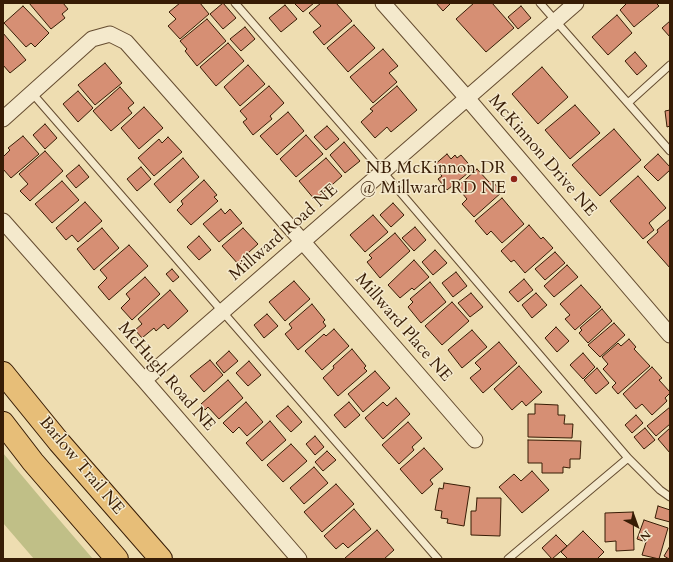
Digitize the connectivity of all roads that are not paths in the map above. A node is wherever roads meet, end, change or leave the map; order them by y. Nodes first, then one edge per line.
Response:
1 (236, 3) edge
2 (383, 3) edge
3 (540, 3) edge
4 (576, 3) edge
5 (555, 21) junction
6 (670, 65) edge
7 (32, 93) junction
8 (467, 98) junction
9 (628, 103) junction
10 (3, 119) edge
11 (670, 151) edge
12 (383, 172) junction
13 (3, 221) edge
14 (303, 242) junction
15 (222, 312) junction
16 (670, 335) edge
17 (3, 373) edge
18 (144, 380) junction
19 (3, 423) edge
20 (475, 440) dead end
21 (628, 458) junction
22 (670, 497) edge
23 (117, 559) edge
24 (160, 559) edge
25 (299, 559) edge
26 (438, 559) edge
27 (508, 559) edge

1 - 12 lane
2 - 8 street, McKinnon Drive NE
3 - 5 lane
4 - 5 street, Millward Road NE
5 - 8 street, Millward Road NE
5 - 9 lane
6 - 9 lane
7 - 10 street
7 - 14 street
7 - 15 lane
8 - 12 street, Millward Road NE
8 - 16 street, McKinnon Drive NE
9 - 11 lane
12 - 14 street, Millward Road NE
12 - 21 lane
13 - 18 street, McHugh Road NE
14 - 15 street, Millward Road NE
14 - 20 street, Millward Place NE
15 - 18 street, Millward Road NE
15 - 26 lane
17 - 24 main road, Barlow Trail NE
18 - 25 street, McHugh Road NE
19 - 23 main road, Barlow Trail NE
21 - 22 lane
21 - 27 lane

